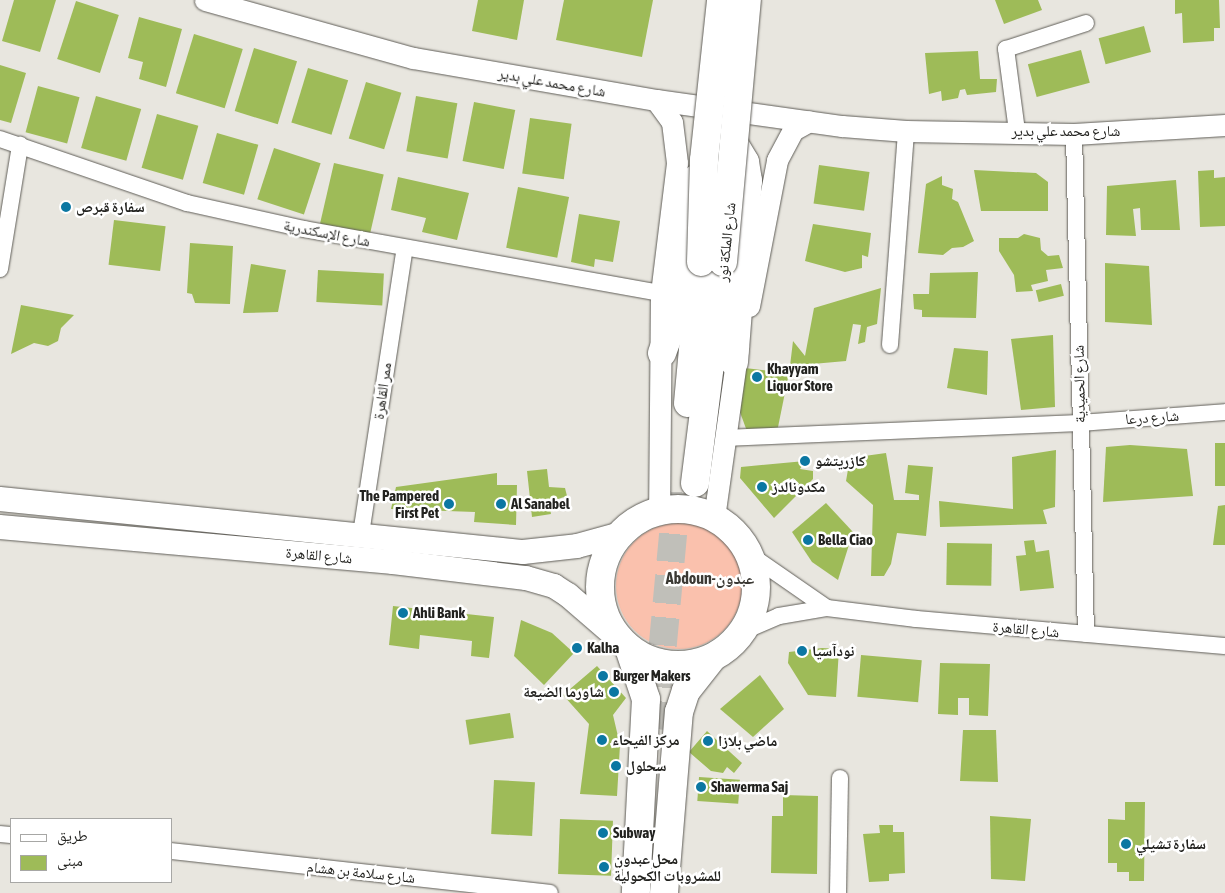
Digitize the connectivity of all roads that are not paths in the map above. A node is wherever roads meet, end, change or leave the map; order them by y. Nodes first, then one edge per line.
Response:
1 (205, 0) edge
2 (721, 0) edge
3 (747, 0) edge
4 (1086, 23) dead end
5 (656, 100) junction
6 (809, 121) junction
7 (1225, 125) edge
8 (906, 131) junction
9 (1017, 131) junction
10 (1074, 134) junction
11 (0, 139) edge
12 (20, 145) junction
13 (736, 147) junction
14 (704, 160) junction
15 (405, 248) junction
16 (712, 262) junction
17 (0, 269) edge
18 (668, 304) junction
19 (890, 345) dead end
20 (662, 353) joint
21 (734, 362) junction
22 (1225, 412) edge
23 (1080, 423) junction
24 (724, 438) junction
25 (687, 483) tunnel mouth
26 (0, 499) edge
27 (659, 512) junction
28 (714, 518) junction
29 (0, 527) edge
30 (361, 534) junction
31 (621, 534) junction
32 (547, 550) junction
33 (749, 554) junction
34 (540, 581) junction
35 (827, 608) junction
36 (742, 632) junction
37 (1086, 634) junction
38 (624, 643) junction
39 (1225, 646) edge
40 (712, 658) junction
41 (840, 778) dead end
42 (172, 851) edge
43 (430, 886) edge
44 (550, 893) edge
45 (636, 893) edge
46 (664, 893) edge
47 (838, 893) edge

1 - 5 street, شارع محمد علي بدير
2 - 14 highway, شارع الملكة نور, bridge
3 - 13 highway, شارع الملكة نور, bridge
4 - 9 street
5 - 6 street, شارع محمد علي بدير
5 - 18 street
6 - 8 street, شارع محمد علي بدير
6 - 21 street, شارع الملكة نور
7 - 10 street, شارع محمد علي بدير
8 - 9 street, شارع محمد علي بدير
8 - 19 street
9 - 10 street, شارع محمد علي بدير
10 - 23 street, شارع الحميدية
11 - 12 street, شارع الإسكندرية
12 - 15 street, شارع الإسكندرية
12 - 17 street
13 - 16 highway, شارع الملكة نور, bridge
13 - 21 highway
14 - 16 highway, شارع الملكة نور, bridge
14 - 18 highway
15 - 18 street, شارع الإسكندرية
15 - 30 street, ممر القاهرة
16 - 25 highway, شارع الملكة نور
18 - 20 highway
20 - 27 street
21 - 24 street, شارع الملكة نور
22 - 23 street, شارع درعا
23 - 24 street, شارع درعا
23 - 37 street, شارع الحميدية
24 - 28 street, شارع الملكة نور
26 - 30 main road, شارع القاهرة
27 - 28 highway
27 - 31 highway
28 - 33 highway
29 - 34 main road, شارع القاهرة
30 - 32 main road, شارع القاهرة
31 - 32 main road, شارع القاهرة
31 - 38 highway
32 - 34 main road
33 - 35 street, شارع القاهرة
33 - 36 highway
34 - 38 main road, شارع القاهرة
35 - 36 street, شارع القاهرة
35 - 37 street, شارع القاهرة
36 - 40 highway
37 - 39 street, شارع القاهرة
38 - 40 highway
38 - 45 highway
40 - 46 highway
41 - 47 street
42 - 43 street, شارع سلامة بن هشام
43 - 44 street, شارع سلامة بن هشام

